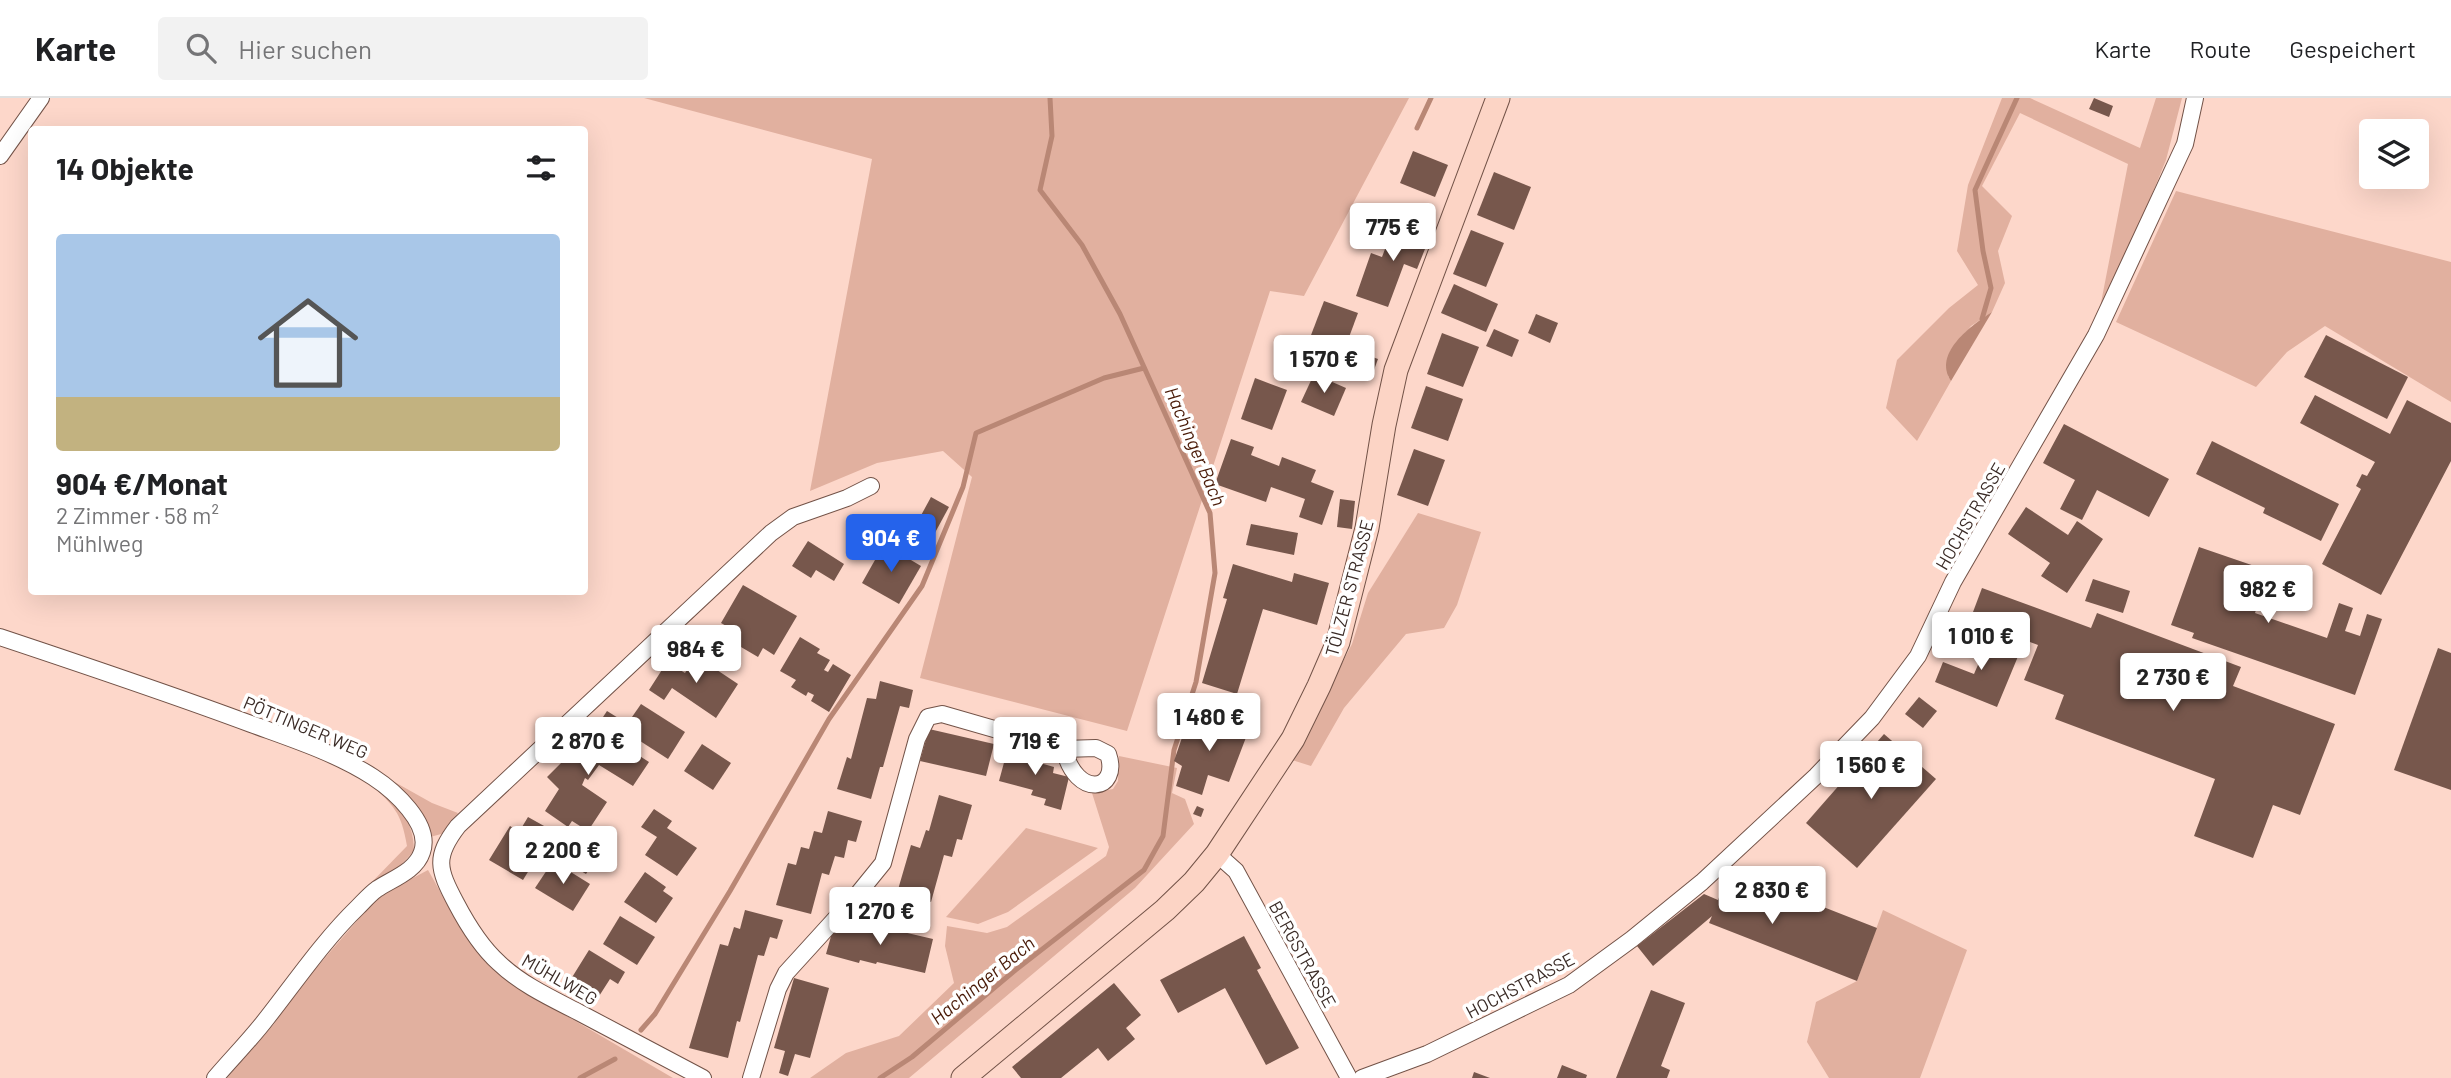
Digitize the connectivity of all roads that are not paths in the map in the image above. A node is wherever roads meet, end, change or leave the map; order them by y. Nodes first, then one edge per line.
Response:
1 (41, 98) edge
2 (1498, 98) edge
3 (2195, 98) edge
4 (0, 156) edge
5 (871, 486) dead end
6 (0, 637) edge
7 (1064, 749) dead end
8 (1217, 854) junction
9 (215, 1078) edge
10 (703, 1078) edge
11 (751, 1078) edge
12 (963, 1078) edge
13 (1349, 1078) edge
14 (1362, 1078) edge

1 - 4 street
2 - 8 main road, TÖLZER STRASSE
3 - 14 street, HOCHSTRASSE
5 - 10 street, MÜHLWEG
6 - 9 street, PÖTTINGER WEG
7 - 11 street
8 - 12 main road, TÖLZER STRASSE
8 - 13 street, BERGSTRASSE

